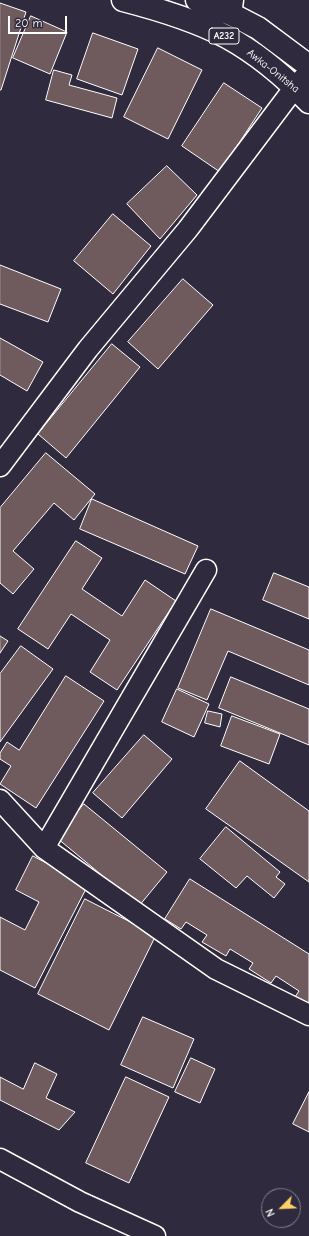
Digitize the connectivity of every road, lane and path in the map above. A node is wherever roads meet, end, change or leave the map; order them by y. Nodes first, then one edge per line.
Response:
1 (123, 0) edge
2 (198, 0) edge
3 (232, 7) edge
4 (309, 66) edge
5 (304, 87) edge
6 (0, 466) edge
7 (206, 570) dead end
8 (0, 800) edge
9 (44, 848) junction
10 (309, 1016) edge
11 (0, 1160) edge
12 (155, 1236) edge

1 - 5 main road, Awka-Onitsha / A232
2 - 3 main road, A232
3 - 4 main road, A232
5 - 6 street
7 - 9 street
8 - 9 street
9 - 10 street
11 - 12 street

